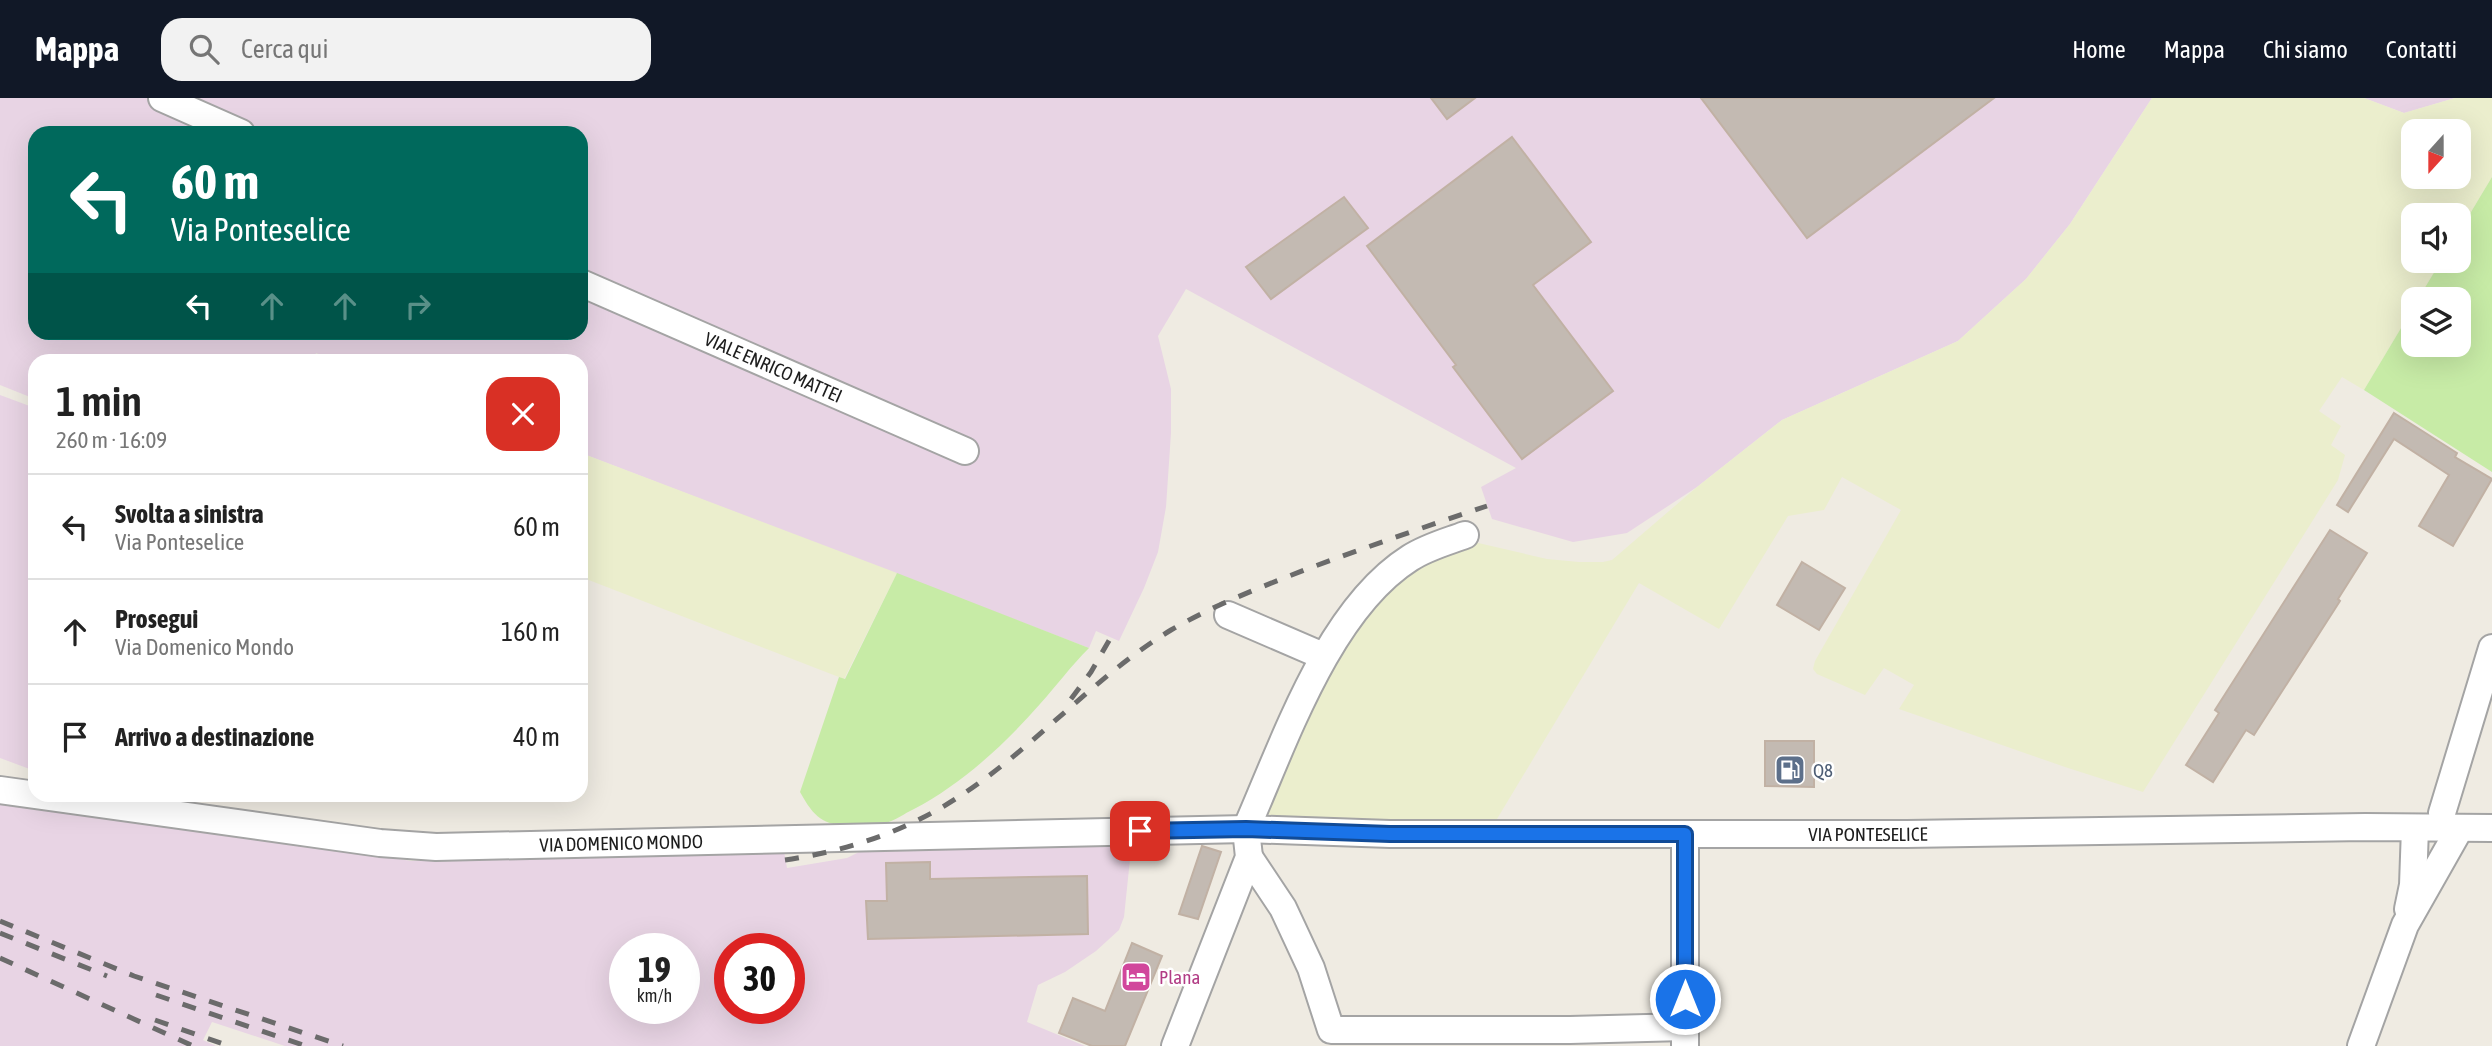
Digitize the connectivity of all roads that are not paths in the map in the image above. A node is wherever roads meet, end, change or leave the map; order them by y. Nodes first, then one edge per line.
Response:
1 (162, 98) edge
2 (225, 126) edge
3 (588, 286) edge
4 (965, 451) dead end
5 (1465, 536) dead end
6 (1228, 615) dead end
7 (2492, 648) edge
8 (1323, 656) junction
9 (0, 790) edge
10 (28, 792) edge
11 (158, 802) edge
12 (184, 804) edge
13 (2451, 820) junction
14 (2415, 828) junction
15 (2492, 828) edge
16 (1246, 829) junction
17 (1685, 834) junction
18 (1249, 857) junction
19 (2405, 925) junction
20 (1685, 1036) edge
21 (1175, 1046) edge
22 (2361, 1046) edge

1 - 2 street
3 - 4 street, VIALE ENRICO MATTEI
5 - 8 street
6 - 8 street
7 - 13 street
8 - 16 street
9 - 10 street, VIA DOMENICO MONDO
11 - 12 street, VIA DOMENICO MONDO
12 - 16 street, VIA DOMENICO MONDO
13 - 14 street, VIA PONTESELICE
13 - 15 street, VIA PONTESELICE
13 - 19 street
14 - 17 street, VIA PONTESELICE
14 - 19 street
16 - 17 street, VIA PONTESELICE
16 - 18 street
17 - 20 street
18 - 20 street
18 - 21 street
19 - 22 street

